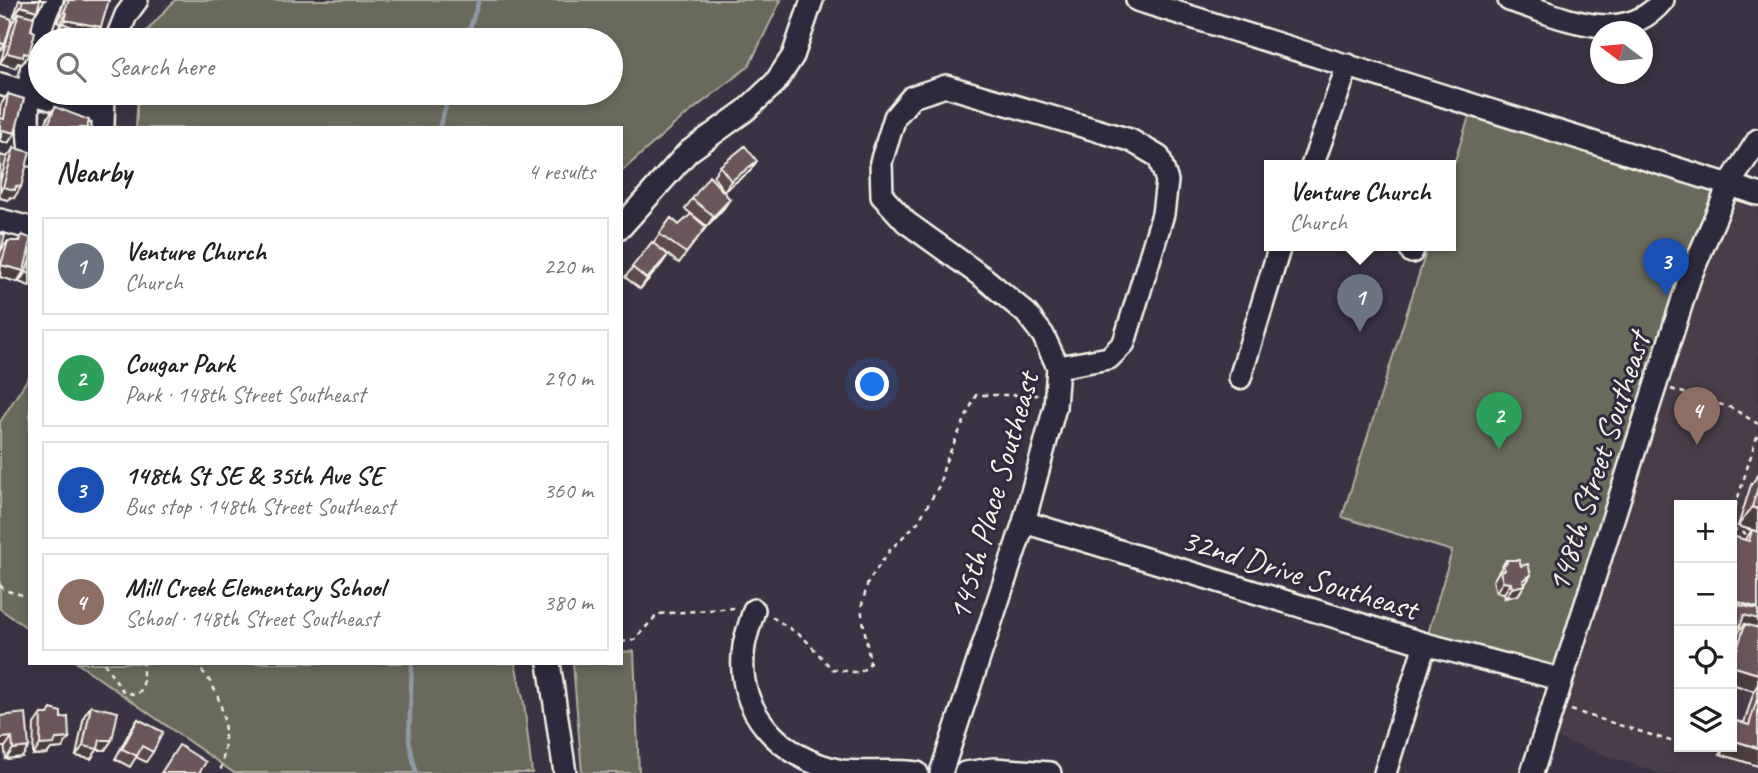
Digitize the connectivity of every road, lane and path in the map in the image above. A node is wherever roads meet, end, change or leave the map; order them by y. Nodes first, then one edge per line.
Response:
1 (52, 0) edge
2 (137, 0) edge
3 (812, 0) edge
4 (1138, 0) edge
5 (1508, 0) edge
6 (1663, 0) edge
7 (42, 28) edge
8 (121, 28) edge
9 (1348, 65) junction
10 (0, 84) edge
11 (28, 92) edge
12 (29, 105) edge
13 (80, 105) edge
14 (103, 111) edge
15 (30, 126) edge
16 (1758, 140) edge
17 (1314, 160) edge
18 (1730, 183) junction
19 (1758, 194) edge
20 (0, 220) edge
21 (623, 225) edge
22 (28, 227) edge
23 (1278, 251) edge
24 (1058, 367) junction
25 (1240, 378) dead end
26 (1655, 384) junction
27 (1056, 395) junction
28 (1758, 424) edge
29 (1758, 433) edge
30 (1737, 501) edge
31 (1024, 522) junction
32 (1737, 531) edge
33 (1758, 538) edge
34 (0, 585) edge
35 (28, 596) edge
36 (754, 610) junction
37 (623, 642) edge
38 (1425, 643) junction
39 (105, 665) edge
40 (143, 665) edge
41 (197, 665) edge
42 (550, 665) edge
43 (1560, 679) junction
44 (1554, 700) junction
45 (1674, 742) edge
46 (220, 773) edge
47 (565, 773) edge
48 (917, 773) edge
49 (941, 773) edge
50 (965, 773) edge
51 (1051, 773) edge
52 (1385, 773) edge
53 (1532, 773) edge

1 - 7 street
2 - 8 street
3 - 21 street
4 - 9 street
5 - 6 street
9 - 17 street
9 - 18 street
10 - 11 street
12 - 15 street
13 - 14 street
16 - 18 street, 148th Street Southeast
18 - 19 street
18 - 26 street, 148th Street Southeast
20 - 22 street
23 - 25 street
24 - 24 street, 145th Place Southeast
24 - 27 street, 145th Place Southeast
26 - 28 path
26 - 43 street, 148th Street Southeast
27 - 31 street, 145th Place Southeast
27 - 36 path
29 - 30 path
31 - 38 street, 32nd Drive Southeast
31 - 49 street, 145th Place Southeast
32 - 33 path
34 - 35 path
36 - 37 path
36 - 48 street
38 - 43 street, 32nd Drive Southeast
38 - 52 street
39 - 40 path
41 - 46 path
42 - 47 street
43 - 44 street, 148th Street Southeast
44 - 45 path
44 - 53 street, 148th Street Southeast
50 - 51 street

